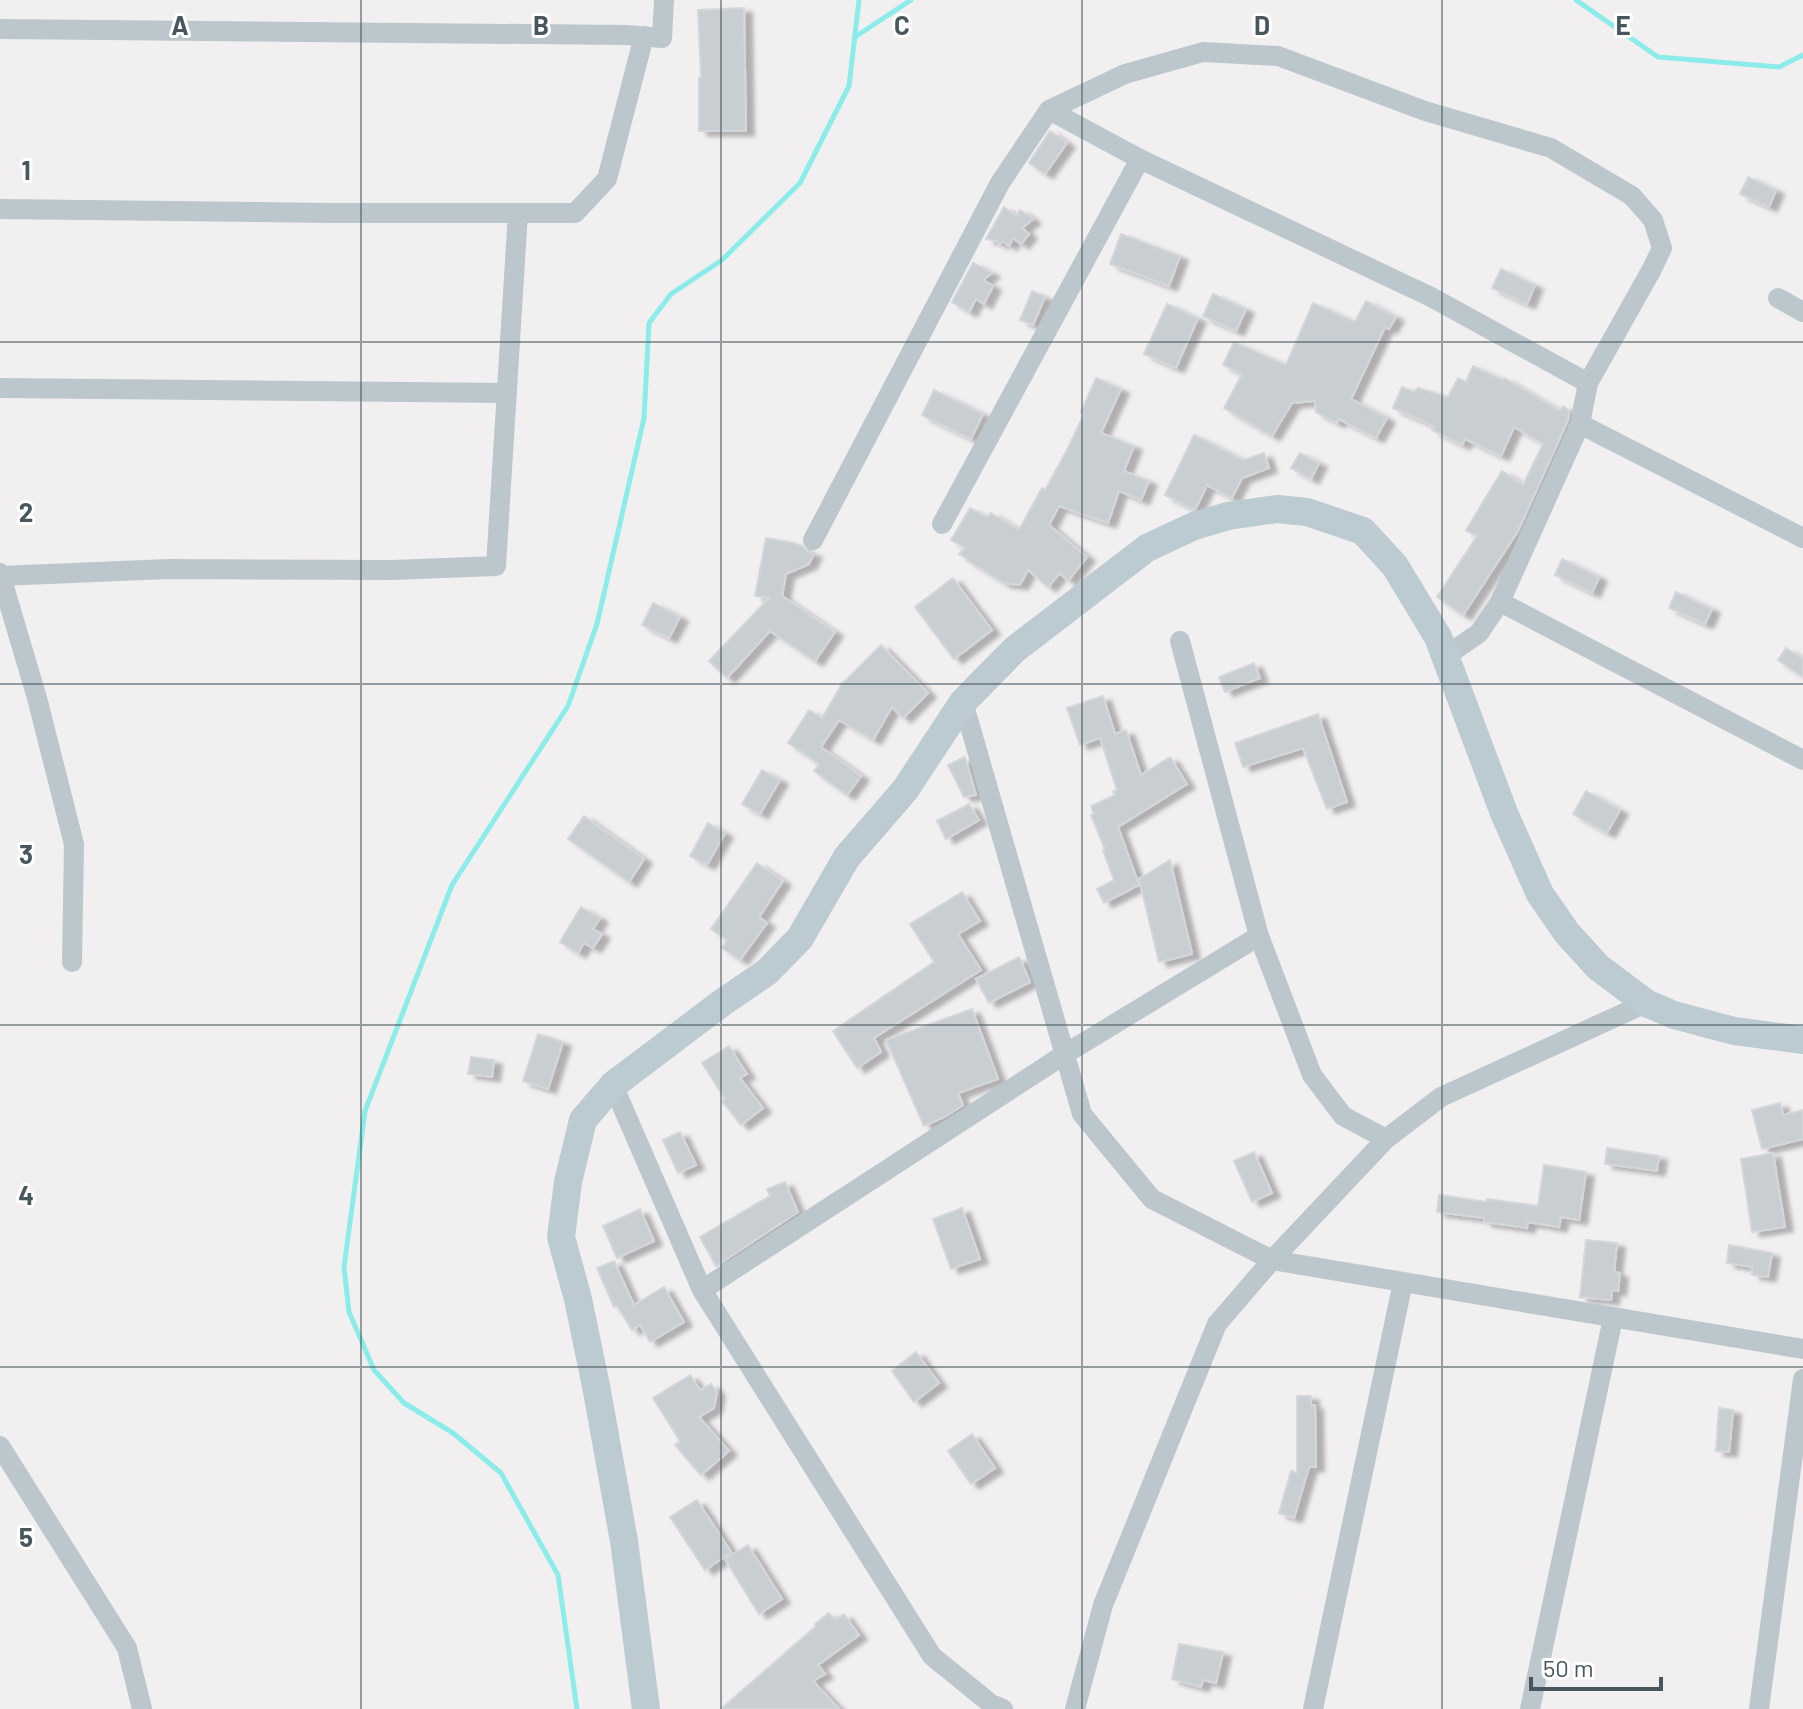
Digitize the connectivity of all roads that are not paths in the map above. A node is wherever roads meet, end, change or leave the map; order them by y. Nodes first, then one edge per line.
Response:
1 (664, 0) edge
2 (0, 29) edge
3 (644, 36) junction
4 (1049, 110) junction
5 (1140, 159) junction
6 (0, 209) edge
7 (518, 213) junction
8 (1778, 298) dead end
9 (1803, 312) edge
10 (1588, 383) junction
11 (0, 388) edge
12 (507, 393) junction
13 (1580, 424) junction
14 (942, 524) dead end
15 (1803, 538) edge
16 (813, 540) dead end
17 (0, 575) edge
18 (1500, 602) junction
19 (1180, 641) dead end
20 (1446, 656) junction
21 (963, 702) junction
22 (1803, 760) edge
23 (1259, 936) junction
24 (72, 962) dead end
25 (1646, 1003) junction
26 (1803, 1040) edge
27 (1065, 1054) junction
28 (613, 1085) junction
29 (1386, 1139) junction
30 (1272, 1260) junction
31 (1403, 1282) junction
32 (702, 1290) junction
33 (1613, 1318) junction
34 (1803, 1349) edge
35 (1803, 1379) edge
36 (0, 1446) edge
37 (142, 1709) edge
38 (646, 1709) edge
39 (1003, 1709) edge
40 (1075, 1709) edge
41 (1313, 1709) edge
42 (1530, 1709) edge
43 (1759, 1709) edge

1 - 3 street
2 - 3 street
3 - 7 street
4 - 5 street
4 - 10 street
4 - 16 street
5 - 10 street
5 - 14 street
6 - 7 street
7 - 12 street
8 - 9 street
10 - 13 street
11 - 12 street
12 - 17 street
13 - 15 street
13 - 18 street
17 - 24 street
18 - 20 street
18 - 22 street
19 - 23 street
20 - 21 street
20 - 25 street
21 - 27 street
21 - 28 street
23 - 27 street
23 - 29 street
25 - 26 street
25 - 29 street
27 - 30 street
27 - 32 street
28 - 32 street
28 - 38 street
29 - 30 street
30 - 31 street
30 - 40 street
31 - 33 street
31 - 41 street
32 - 39 street
33 - 34 street
33 - 42 street
35 - 43 street
36 - 37 street

